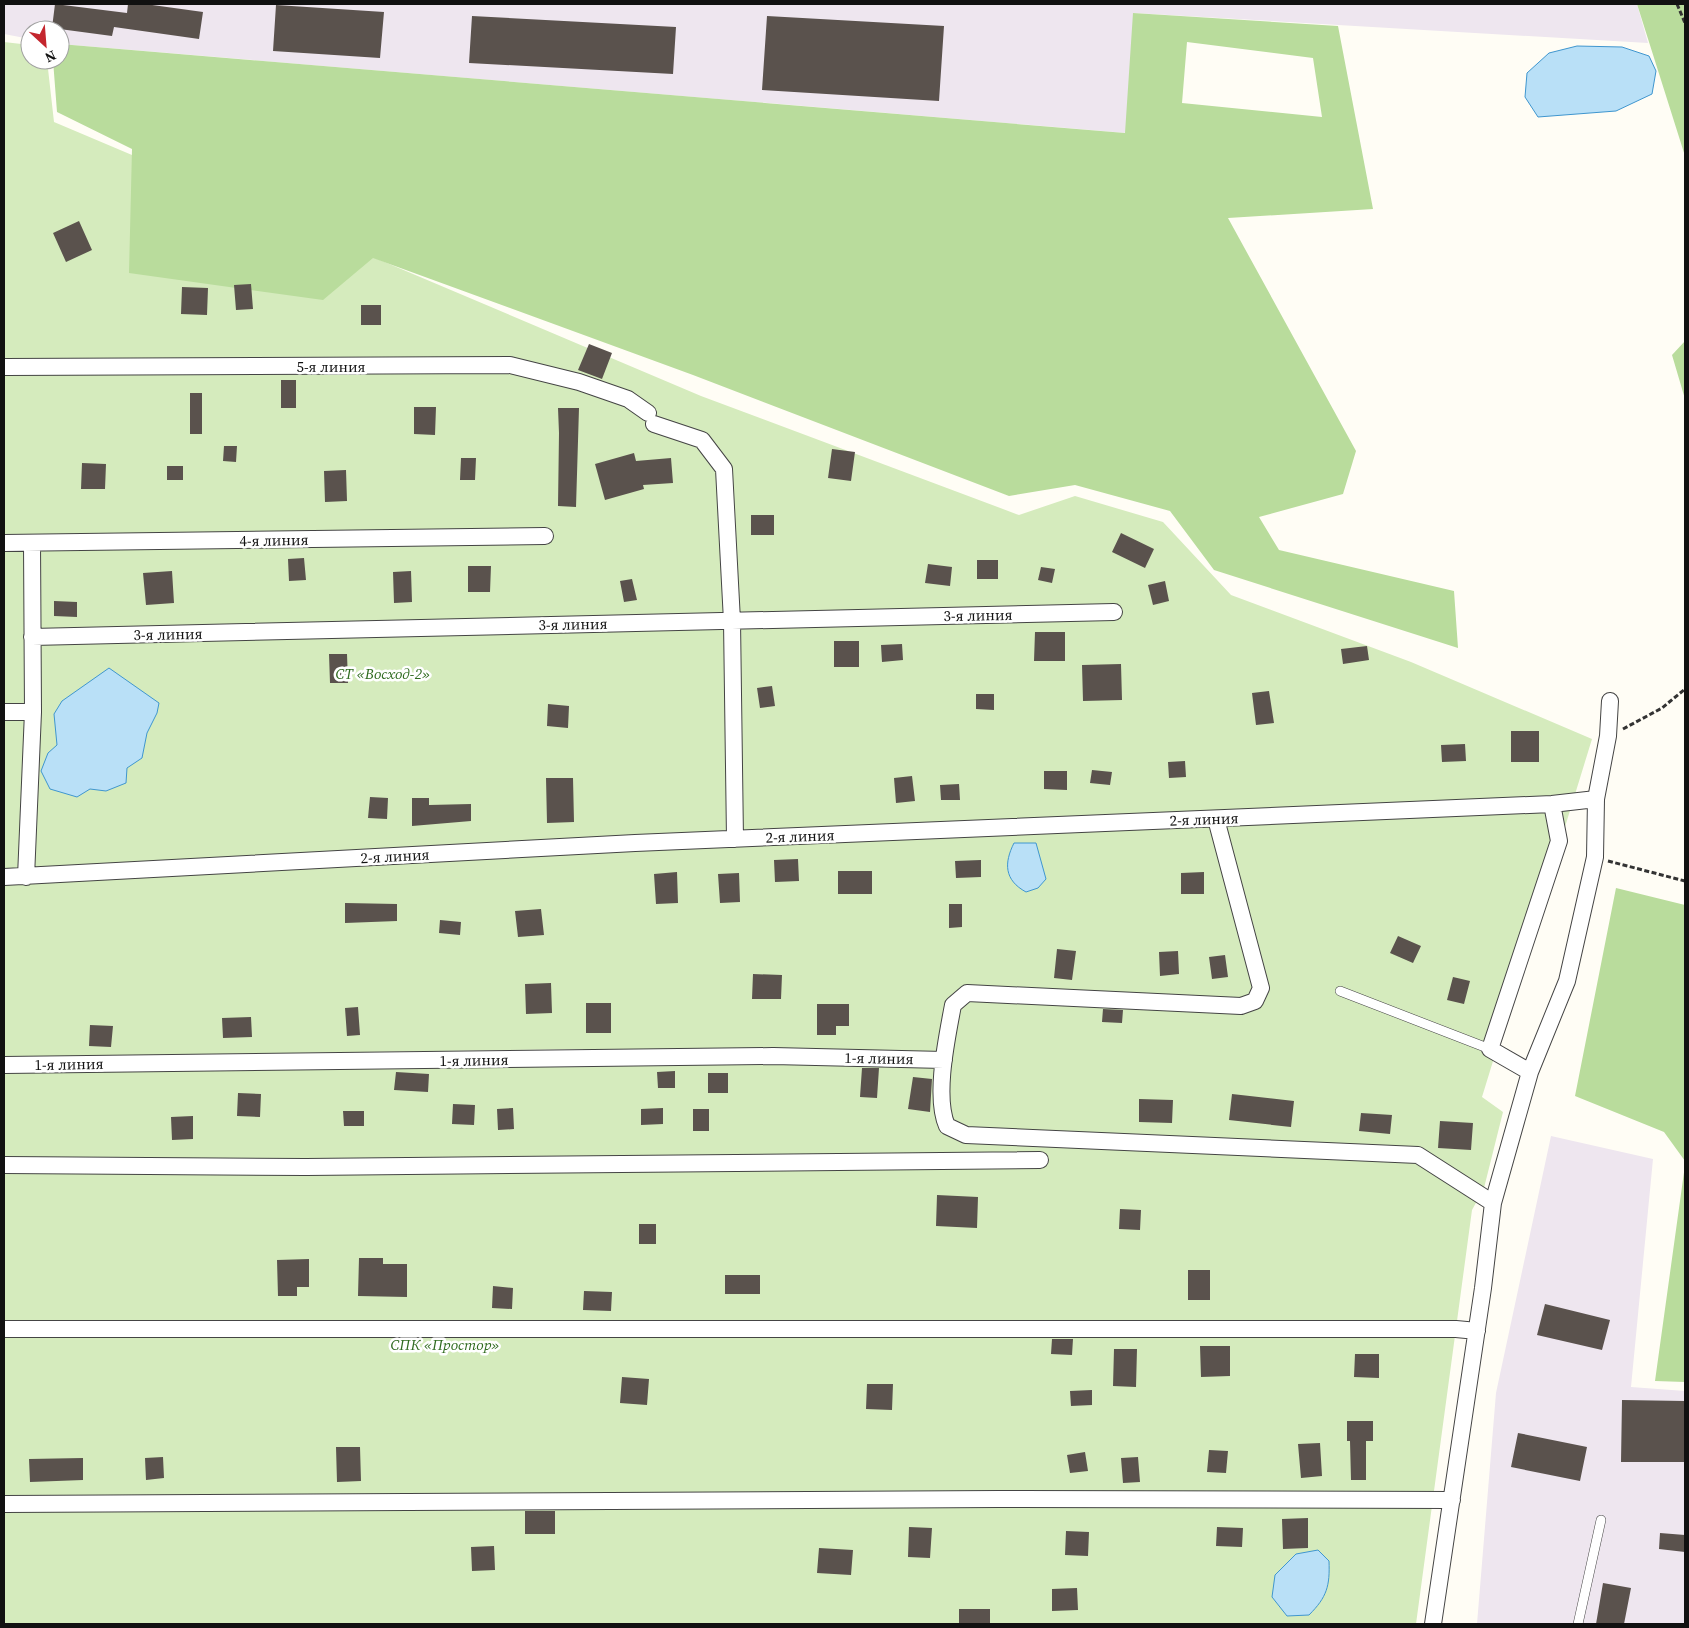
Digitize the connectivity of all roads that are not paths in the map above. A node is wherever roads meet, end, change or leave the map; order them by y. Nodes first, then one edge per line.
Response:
1 (4, 367) edge
2 (545, 536) dead end
3 (4, 543) edge
4 (32, 543) junction
5 (1114, 612) dead end
6 (732, 621) junction
7 (32, 637) junction
8 (1610, 701) dead end
9 (4, 712) edge
10 (33, 712) junction
11 (1596, 799) junction
12 (1552, 804) junction
13 (1216, 819) junction
14 (735, 839) junction
15 (26, 877) junction
16 (4, 878) edge
17 (1340, 991) dead end
18 (1490, 1049) junction
19 (944, 1060) junction
20 (4, 1065) edge
21 (1530, 1072) junction
22 (1040, 1160) dead end
23 (4, 1164) edge
24 (1493, 1203) junction
25 (4, 1329) edge
26 (1477, 1331) junction
27 (1452, 1500) junction
28 (4, 1504) edge
29 (1601, 1520) dead end
30 (1433, 1624) edge
31 (1578, 1624) edge

1 - 6 street, 5-я линия
2 - 4 street, 4-я линия
3 - 4 street, 4-я линия
4 - 7 street
5 - 6 street, 3-я линия
6 - 7 street, 3-я линия
6 - 14 street, 5-я линия
7 - 10 street
8 - 11 street
9 - 10 street
10 - 15 street
11 - 12 street, 2-я линия
11 - 21 street
12 - 13 street, 2-я линия
12 - 18 street
13 - 14 street, 2-я линия
13 - 19 street
14 - 15 street, 2-я линия
15 - 16 street, 2-я линия
17 - 18 lane
18 - 21 street
19 - 20 street, 1-я линия
19 - 24 street
21 - 24 street
22 - 23 street
24 - 26 street
25 - 26 street
26 - 27 street
27 - 28 street
27 - 30 street
29 - 31 lane

